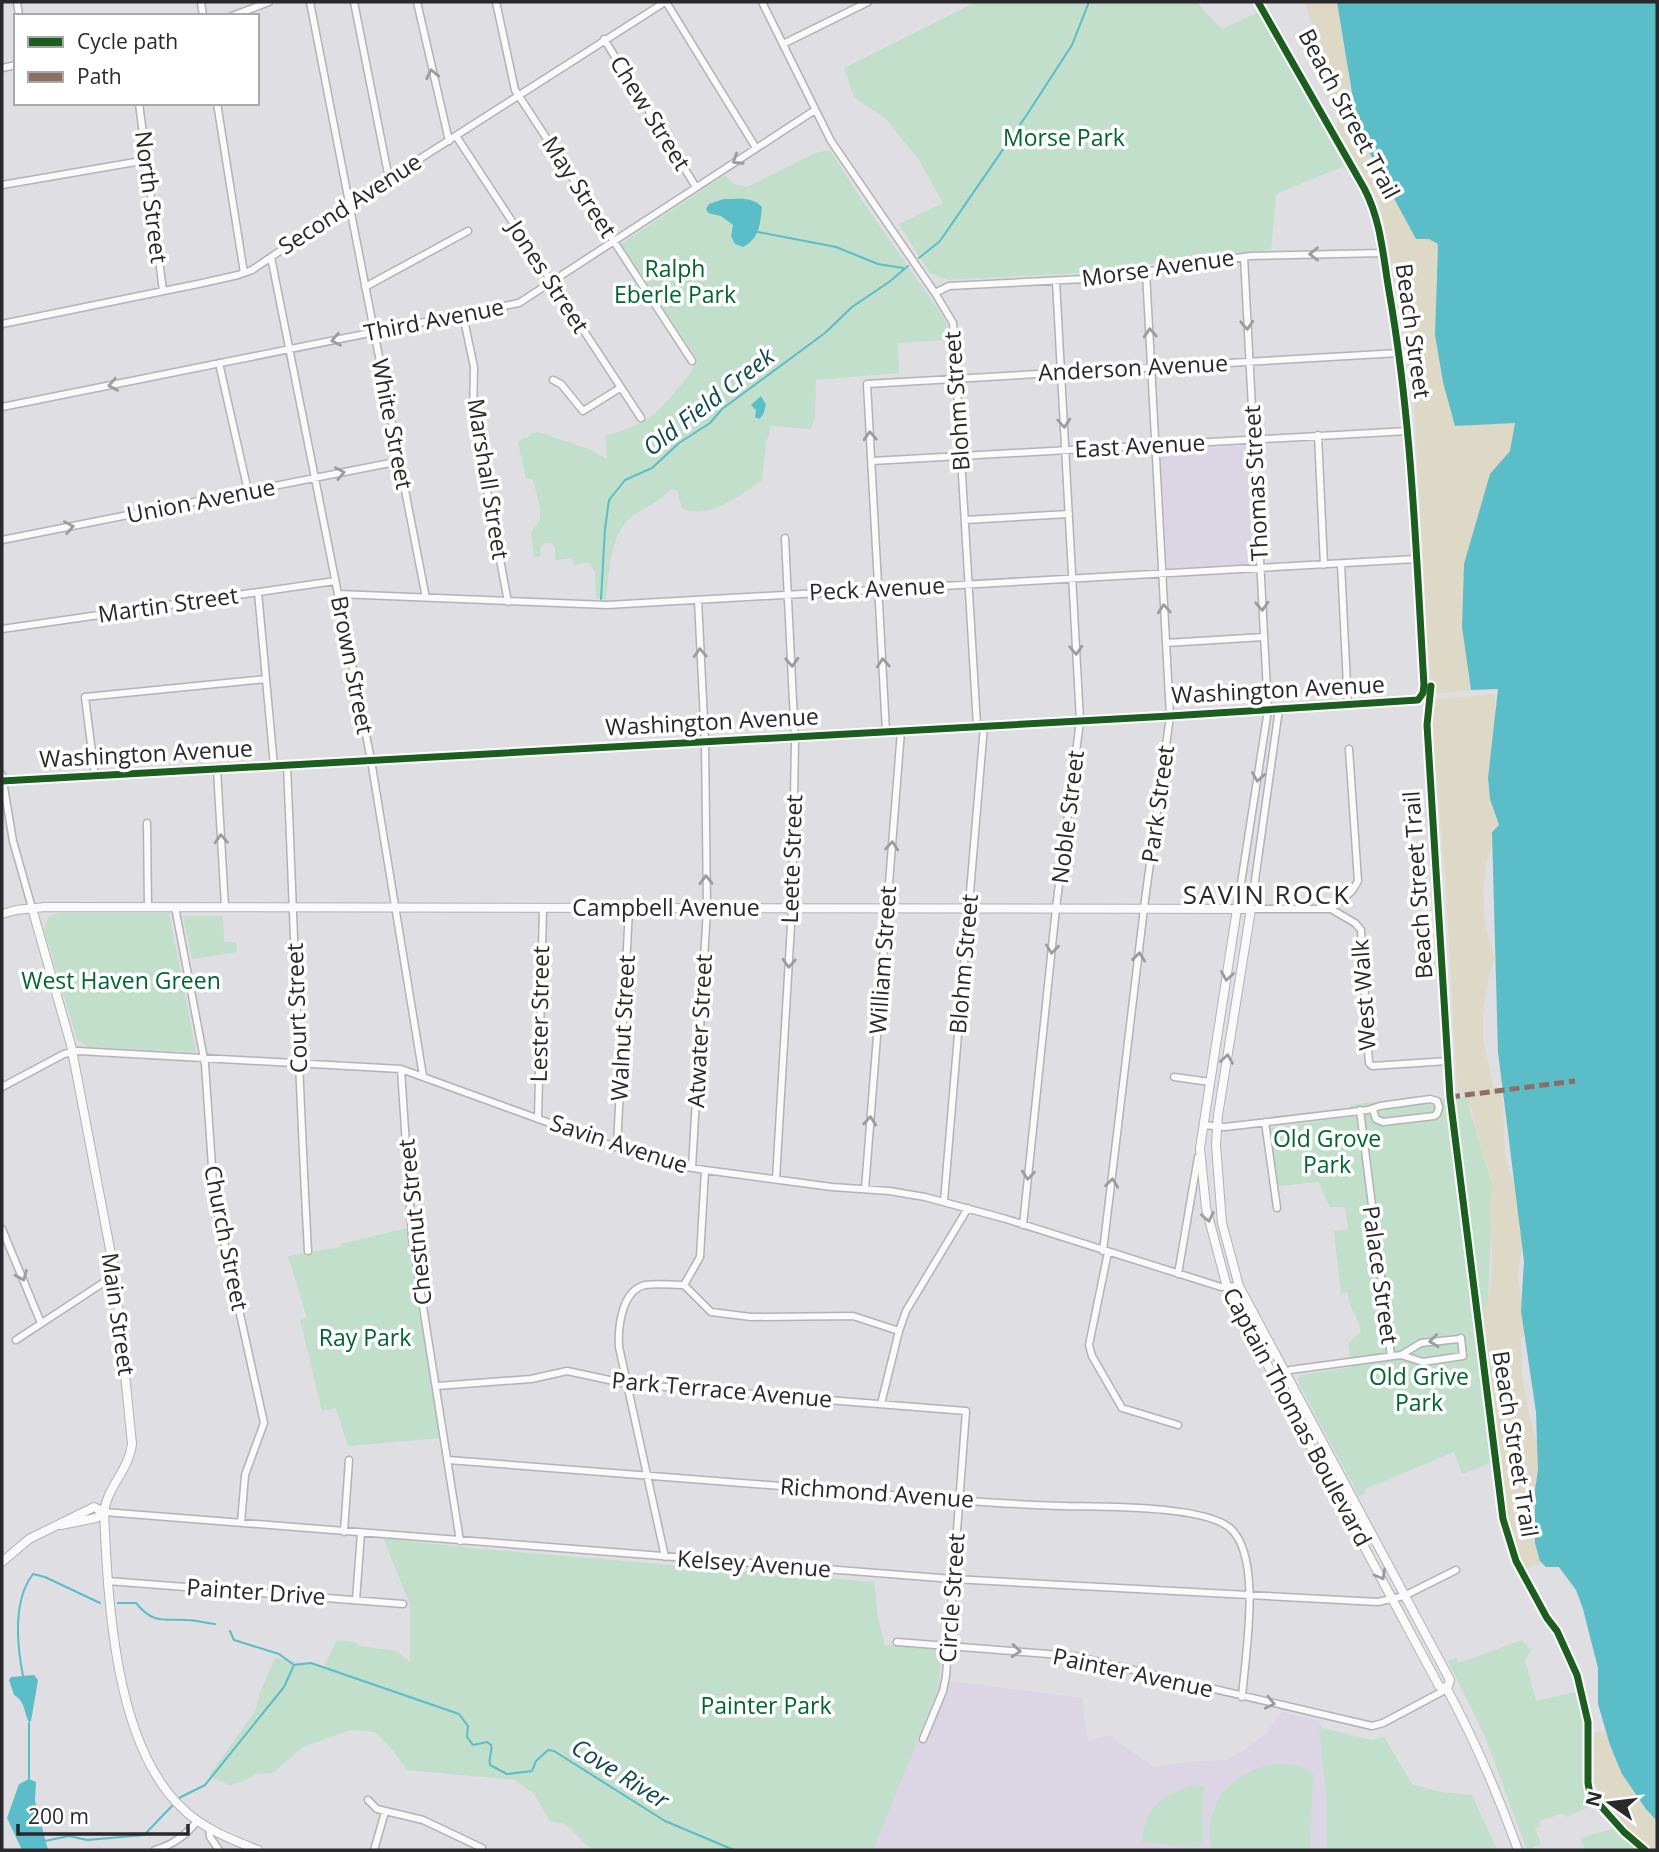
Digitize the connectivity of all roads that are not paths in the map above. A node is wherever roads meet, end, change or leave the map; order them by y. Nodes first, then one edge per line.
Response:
1 (269, 2) edge
2 (310, 2) edge
3 (354, 2) edge
4 (416, 2) edge
5 (496, 2) edge
6 (666, 2) edge
7 (762, 2) edge
8 (865, 2) edge
9 (1258, 2) edge
10 (237, 14) edge
11 (604, 39) junction
12 (783, 44) junction
13 (519, 95) junction
14 (139, 105) edge
15 (217, 105) edge
16 (815, 110) junction
17 (456, 136) junction
18 (449, 141) junction
19 (756, 148) junction
20 (147, 160) junction
21 (388, 179) junction
22 (2, 185) edge
23 (696, 187) junction
24 (349, 204) junction
25 (468, 231) dead end
26 (614, 242) junction
27 (1382, 253) junction
28 (271, 257) junction
29 (1244, 257) junction
30 (1146, 272) junction
31 (244, 273) junction
32 (1056, 281) junction
33 (552, 282) junction
34 (365, 287) junction
35 (163, 291) junction
36 (935, 293) junction
37 (463, 315) junction
38 (2, 324) edge
39 (374, 332) junction
40 (289, 349) junction
41 (1399, 353) junction
42 (692, 361) dead end
43 (1249, 362) junction
44 (219, 363) junction
45 (1152, 366) junction
46 (1061, 372) junction
47 (958, 378) junction
48 (553, 380) dead end
49 (620, 388) junction
50 (2, 407) edge
51 (640, 418) dead end
52 (1408, 431) junction
53 (1318, 435) junction
54 (1254, 440) junction
55 (1156, 445) junction
56 (1065, 449) junction
57 (962, 456) junction
58 (400, 461) junction
59 (872, 461) junction
60 (314, 478) junction
61 (248, 491) junction
62 (1069, 514) junction
63 (965, 520) junction
64 (785, 538) dead end
65 (2, 540) edge
66 (1416, 559) junction
67 (1341, 564) junction
68 (1324, 565) junction
69 (1261, 569) junction
70 (1162, 573) junction
71 (1072, 579) junction
72 (335, 581) junction
73 (970, 584) junction
74 (878, 590) junction
75 (258, 592) junction
76 (338, 594) junction
77 (789, 594) junction
78 (426, 598) junction
79 (698, 600) junction
80 (508, 602) junction
81 (2, 629) edge
82 (1264, 637) junction
83 (1166, 643) junction
84 (266, 679) junction
85 (1422, 695) joint
86 (1348, 705) junction
87 (1279, 709) junction
88 (1268, 710) junction
89 (1170, 716) junction
90 (1080, 721) junction
91 (981, 726) junction
92 (901, 730) junction
93 (886, 731) junction
94 (795, 737) junction
95 (705, 741) junction
96 (1349, 749) dead end
97 (371, 760) junction
98 (287, 765) junction
99 (274, 766) junction
100 (217, 769) junction
101 (95, 776) junction
102 (2, 779) edge
103 (147, 823) dead end
104 (148, 907) junction
105 (175, 907) junction
106 (32, 908) junction
107 (225, 908) junction
108 (293, 908) junction
109 (395, 908) junction
110 (543, 908) junction
111 (629, 908) junction
112 (706, 908) junction
113 (792, 908) junction
114 (887, 908) junction
115 (969, 908) junction
116 (1056, 908) junction
117 (1144, 908) junction
118 (1237, 909) junction
119 (1251, 909) junction
120 (1331, 909) junction
121 (2, 914) edge
122 (71, 1052) junction
123 (203, 1057) junction
124 (1448, 1061) dead end
125 (300, 1063) junction
126 (401, 1069) junction
127 (423, 1076) junction
128 (1174, 1077) dead end
129 (1210, 1082) junction
130 (2, 1087) edge
131 (1373, 1110) junction
132 (1360, 1111) junction
133 (538, 1119) junction
134 (1265, 1122) junction
135 (1203, 1125) junction
136 (1216, 1126) junction
137 (617, 1147) junction
138 (1200, 1148) junction
139 (692, 1168) junction
140 (705, 1170) junction
141 (776, 1179) junction
142 (865, 1189) junction
143 (944, 1201) junction
144 (968, 1208) junction
145 (1277, 1208) dead end
146 (1023, 1225) junction
147 (2, 1229) edge
148 (308, 1251) dead end
149 (1106, 1251) junction
150 (1178, 1274) junction
151 (114, 1275) junction
152 (684, 1285) junction
153 (1239, 1286) junction
154 (1227, 1287) junction
155 (41, 1323) junction
156 (899, 1331) junction
157 (16, 1340) dead end
158 (1401, 1355) junction
159 (1391, 1356) junction
160 (1284, 1372) junction
161 (1272, 1376) junction
162 (628, 1384) junction
163 (437, 1386) junction
164 (881, 1404) junction
165 (966, 1411) joint
166 (1178, 1425) dead end
167 (349, 1460) dead end
168 (448, 1460) junction
169 (648, 1475) junction
170 (959, 1500) junction
171 (104, 1512) junction
172 (241, 1523) junction
173 (344, 1532) junction
174 (361, 1533) junction
175 (460, 1541) junction
176 (666, 1557) junction
177 (2, 1561) edge
178 (1456, 1570) dead end
179 (953, 1579) junction
180 (108, 1581) junction
181 (1250, 1596) junction
182 (1404, 1596) junction
183 (356, 1600) junction
184 (1394, 1600) junction
185 (403, 1604) dead end
186 (897, 1643) dead end
187 (948, 1646) junction
188 (1447, 1689) junction
189 (1242, 1697) junction
190 (923, 1739) dead end
191 (368, 1800) dead end
192 (385, 1812) junction
193 (197, 1821) junction
194 (209, 1828) junction
195 (482, 1848) dead end
196 (155, 1850) edge
197 (219, 1850) edge
198 (258, 1850) edge
199 (374, 1850) edge
200 (1518, 1850) edge

1 - 10 street
2 - 24 street, White Street
3 - 21 street
18 -> 4 street
5 - 13 street, May Street
6 - 11 street, Second Avenue
6 - 19 street
7 - 12 street, Blohm Street
8 - 12 street
9 - 27 street, Beach Street
11 - 13 street, Second Avenue
11 - 23 street, Chew Street
12 - 16 street, Blohm Street
13 - 17 street, Second Avenue
13 - 26 street, May Street
14 - 20 street, North Street
15 - 31 street
16 - 19 street, Third Avenue
16 - 36 street, Blohm Street
17 - 18 street, Second Avenue
17 - 33 street, Jones Street
18 - 21 street, Second Avenue
19 -> 23 street, Third Avenue
20 - 22 street
20 - 35 street, North Street
21 - 24 street, Second Avenue
23 - 26 street, Third Avenue
24 - 28 street, Second Avenue
24 - 34 street, White Street
25 - 34 street
26 - 33 street, Third Avenue
26 - 42 street, May Street
27 -> 29 street, Morse Avenue
27 - 41 street, Beach Street
28 - 31 street, Second Avenue
28 - 40 street, Brown Street
29 - 30 street, Morse Avenue
29 -> 43 street, Thomas Street
30 - 32 street, Morse Avenue
45 -> 30 street, Park Street
31 - 35 street, Second Avenue
32 - 36 street, Morse Avenue
32 - 46 street, Noble Street
33 - 37 street, Third Avenue
33 - 49 street, Jones Street
34 - 39 street, White Street
35 - 38 street, Second Avenue
36 - 47 street, Blohm Street
37 - 39 street, Third Avenue
37 - 80 street, Marshall Street
39 -> 40 street, Third Avenue
39 - 58 street, White Street
40 - 44 street, Third Avenue
40 - 60 street, Brown Street
41 - 43 street, Anderson Avenue
41 - 52 street, Beach Street
43 - 45 street, Anderson Avenue
43 - 54 street, Thomas Street
44 -> 50 street, Third Avenue
44 - 61 street
45 - 46 street, Anderson Avenue
45 - 55 street, Park Street
46 - 47 street, Anderson Avenue
46 -> 56 street, Noble Street
47 - 57 street, Blohm Street
59 -> 47 street, Anderson Avenue
48 - 49 street
49 - 51 street, Jones Street
52 - 53 street, East Avenue
52 - 66 street, Beach Street
53 - 54 street, East Avenue
53 - 68 street
54 - 55 street, East Avenue
54 - 69 street, Thomas Street
55 - 56 street, East Avenue
55 - 70 street, Park Street
56 - 57 street, East Avenue
56 - 62 street, Noble Street
57 - 59 street, East Avenue
57 - 63 street, Blohm Street
60 -> 58 street, Union Avenue
58 - 78 street, White Street
59 - 74 street
60 - 61 street, Union Avenue
60 - 72 street, Brown Street
65 -> 61 street, Union Avenue
62 - 63 street
62 - 71 street, Noble Street
63 - 73 street, Blohm Street
64 - 77 street, Leete Street
66 - 67 street, Peck Avenue
66 - 85 street, Beach Street
67 - 68 street, Peck Avenue
67 - 86 street
68 - 69 street, Peck Avenue
69 - 70 street, Peck Avenue
69 -> 82 street, Thomas Street
70 - 71 street, Peck Avenue
83 -> 70 street, Park Street
71 - 73 street, Peck Avenue
71 -> 90 street, Noble Street
72 - 75 street, Martin Street
72 - 76 street, Brown Street
73 - 74 street, Peck Avenue
73 - 91 street, Blohm Street
74 - 77 street, Peck Avenue
93 -> 74 street
75 - 81 street, Martin Street
75 - 84 street
76 - 78 street, Peck Avenue
76 - 97 street, Brown Street
77 - 79 street, Peck Avenue
77 -> 94 street, Leete Street
78 - 80 street, Peck Avenue
79 - 80 street, Peck Avenue
95 -> 79 street, Atwater Street
82 - 83 street
82 - 88 street, Thomas Street
83 - 89 street, Park Street
84 - 99 street
84 - 101 street
85 - 86 street, Washington Avenue
86 - 87 street, Washington Avenue
87 - 88 street, Washington Avenue
87 - 119 street, Captain Thomas Boulevard
88 - 89 street, Washington Avenue
88 -> 118 street, Captain Thomas Boulevard
89 - 90 street, Washington Avenue
89 - 117 street, Park Street
90 - 91 street, Washington Avenue
90 - 116 street, Noble Street
91 - 92 street, Washington Avenue
91 - 115 street, Blohm Street
92 - 93 street, Washington Avenue
114 -> 92 street, William Street
93 - 94 street, Washington Avenue
94 - 95 street, Washington Avenue
94 - 113 street, Leete Street
95 - 97 street, Washington Avenue
112 -> 95 street, Atwater Street
96 - 120 street
97 - 98 street, Washington Avenue
97 - 109 street, Brown Street
98 - 99 street, Washington Avenue
98 - 108 street, Court Street
99 - 100 street, Washington Avenue
100 - 101 street, Washington Avenue
107 -> 100 street
101 - 102 street, Washington Avenue
102 - 106 street, Main Street
103 - 104 street
104 - 105 main road, Campbell Avenue
104 - 106 main road, Campbell Avenue
105 - 107 main road, Campbell Avenue
105 - 123 street, Church Street
106 - 121 main road, Campbell Avenue
106 - 122 main road, Main Street
107 - 108 main road, Campbell Avenue
108 - 109 main road, Campbell Avenue
108 - 125 street, Court Street
109 - 110 main road, Campbell Avenue
109 - 127 street, Brown Street
110 - 111 main road, Campbell Avenue
110 - 133 street, Lester Street
111 - 112 main road, Campbell Avenue
111 - 137 street, Walnut Street
112 - 113 main road, Campbell Avenue
112 - 139 street, Atwater Street
113 - 114 main road, Campbell Avenue
113 -> 141 street, Leete Street
114 - 115 main road, Campbell Avenue
142 -> 114 street, William Street
115 - 116 main road, Campbell Avenue
115 - 143 street, Blohm Street
116 - 117 main road, Campbell Avenue
116 -> 146 street, Noble Street
117 - 118 main road, Campbell Avenue
149 -> 117 street, Park Street
118 - 119 main road, Campbell Avenue
118 -> 129 main road, Captain Thomas Boulevard
119 - 120 street, Campbell Avenue
136 -> 119 main road, Captain Thomas Boulevard
120 - 124 street, West Walk
122 - 123 street, Savin Avenue
122 - 130 street, Savin Avenue
122 - 151 main road, Main Street
123 - 125 street, Savin Avenue
123 - 172 street, Church Street
125 - 126 street, Savin Avenue
125 - 148 street, Court Street
126 - 127 street, Savin Avenue
126 - 163 street, Chestnut Street
127 - 133 street, Savin Avenue
128 - 129 street
129 - 135 main road, Captain Thomas Boulevard
131 - 131 street
131 - 132 street
132 - 134 street
132 - 159 street, Palace Street
133 - 137 street, Savin Avenue
134 - 136 street
134 - 145 street
135 - 136 street
135 - 138 main road, Captain Thomas Boulevard
136 - 153 main road, Captain Thomas Boulevard
137 - 139 street, Savin Avenue
138 - 150 street
138 -> 154 main road, Captain Thomas Boulevard
139 - 140 street, Savin Avenue
140 - 141 street, Savin Avenue
140 - 152 street
141 - 142 street, Savin Avenue
142 - 143 street, Savin Avenue
143 - 144 street, Savin Avenue
144 - 146 street, Savin Avenue
144 - 156 street
146 - 149 street, Savin Avenue
147 -> 155 street
149 - 150 street, Savin Avenue
149 - 166 street, Park Street
150 - 154 street, Savin Avenue
151 - 155 street
151 - 171 main road, Main Street
152 - 156 street
152 - 162 street
153 - 154 street, Savin Avenue
153 - 160 main road, Captain Thomas Boulevard
154 - 161 main road, Captain Thomas Boulevard
155 - 157 street
156 - 164 street
158 -> 158 street
158 - 159 street
159 - 160 street
160 - 161 street
160 - 182 main road, Captain Thomas Boulevard
161 -> 184 main road, Captain Thomas Boulevard
162 - 163 street, Park Terrace Avenue
162 - 164 street, Park Terrace Avenue
162 - 169 street
163 - 168 street, Chestnut Street
164 - 165 street, Park Terrace Avenue
165 - 170 street, Circle Street
167 - 173 street
168 - 169 street, Richmond Avenue
168 - 175 street, Chestnut Street
169 - 170 street, Richmond Avenue
169 - 176 street
170 - 179 street, Circle Street
170 - 181 street, Richmond Avenue
171 - 172 street, Kelsey Avenue
171 - 177 main road
171 - 180 main road, Main Street
172 - 173 street, Kelsey Avenue
173 - 174 street, Kelsey Avenue
174 - 175 street, Kelsey Avenue
174 - 183 street
175 - 176 street, Kelsey Avenue
176 - 179 street, Kelsey Avenue
178 - 182 street, Kelsey Avenue
179 - 181 street, Kelsey Avenue
179 - 187 street, Circle Street
180 - 183 street, Painter Drive
180 - 193 main road, Main Street
181 - 184 street, Kelsey Avenue
181 - 189 street, Richmond Avenue
182 - 184 street, Kelsey Avenue
182 - 188 main road, Captain Thomas Boulevard
183 - 185 street, Painter Drive
184 - 188 main road, Captain Thomas Boulevard
186 - 187 street, Painter Avenue
187 -> 189 street, Painter Avenue
187 - 190 street, Circle Street
189 -> 188 street, Painter Avenue
188 - 200 main road, Captain Thomas Boulevard
191 - 192 street
192 - 195 street
192 - 199 street
193 - 194 main road, Main Street
193 - 196 street
194 - 197 street
194 - 198 main road, Main Street

